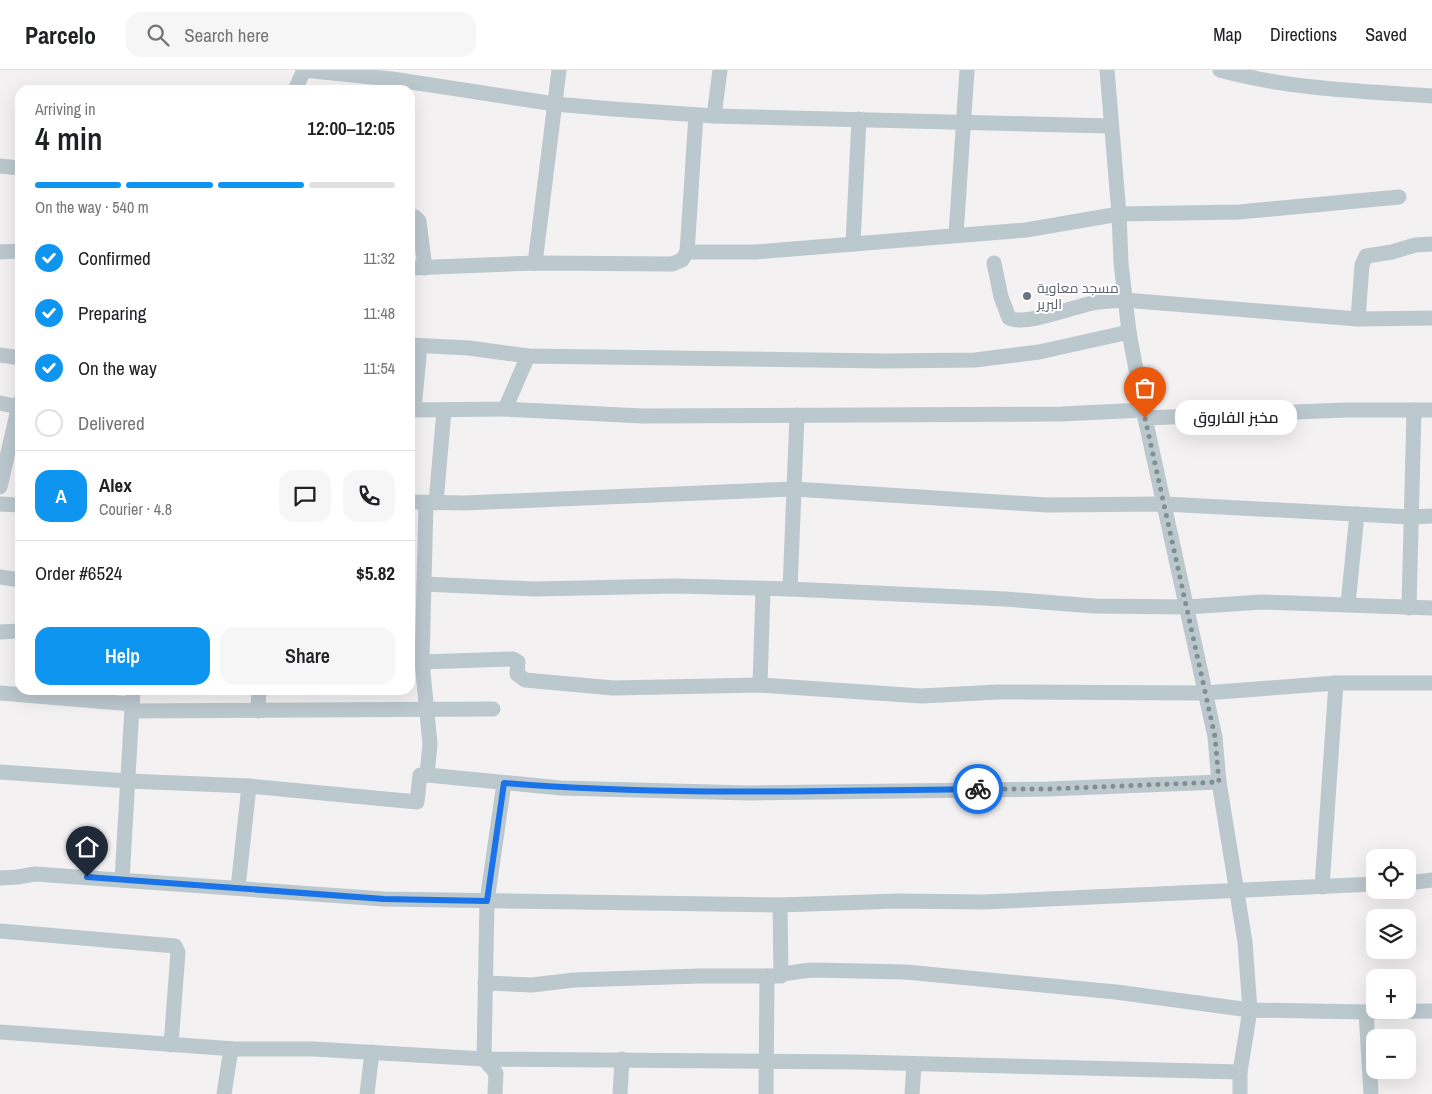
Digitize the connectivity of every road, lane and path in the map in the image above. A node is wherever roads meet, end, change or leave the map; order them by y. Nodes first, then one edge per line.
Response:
1 (304, 70) edge
2 (559, 70) edge
3 (720, 70) edge
4 (967, 70) edge
5 (1107, 70) edge
6 (1220, 70) edge
7 (392, 80) edge
8 (298, 85) edge
9 (1432, 96) edge
10 (555, 104) junction
11 (696, 115) junction
12 (714, 116) junction
13 (859, 119) junction
14 (964, 124) junction
15 (1110, 126) junction
16 (0, 166) edge
17 (15, 168) edge
18 (1399, 197) dead end
19 (1119, 214) junction
20 (415, 217) edge
21 (956, 235) junction
22 (853, 244) junction
23 (1432, 244) edge
24 (15, 251) edge
25 (0, 252) edge
26 (687, 252) junction
27 (534, 263) junction
28 (994, 263) dead end
29 (415, 268) edge
30 (425, 268) junction
31 (1124, 300) junction
32 (1432, 318) edge
33 (1358, 319) junction
34 (1128, 332) junction
35 (415, 346) edge
36 (0, 355) edge
37 (528, 356) junction
38 (15, 357) edge
39 (0, 403) edge
40 (15, 404) edge
41 (505, 409) junction
42 (415, 410) edge
43 (444, 410) junction
44 (1414, 410) junction
45 (1432, 410) edge
46 (1145, 414) junction
47 (796, 415) junction
48 (15, 421) edge
49 (0, 487) edge
50 (794, 489) junction
51 (415, 502) edge
52 (431, 503) junction
53 (0, 504) edge
54 (1165, 504) junction
55 (15, 505) edge
56 (1357, 514) junction
57 (1432, 516) edge
58 (1410, 517) junction
59 (0, 577) edge
60 (15, 579) edge
61 (424, 584) junction
62 (763, 589) junction
63 (790, 589) junction
64 (1348, 604) junction
65 (1187, 607) junction
66 (1409, 608) junction
67 (1432, 608) edge
68 (15, 631) edge
69 (0, 632) edge
70 (422, 662) junction
71 (1336, 683) junction
72 (1432, 683) edge
73 (760, 685) junction
74 (1205, 692) junction
75 (0, 694) edge
76 (15, 695) edge
77 (17, 695) edge
78 (258, 695) edge
79 (133, 702) edge
80 (427, 709) junction
81 (492, 709) dead end
82 (258, 711) junction
83 (0, 772) edge
84 (427, 775) junction
85 (128, 781) junction
86 (1219, 782) junction
87 (504, 783) junction
88 (249, 786) junction
89 (0, 878) edge
90 (122, 880) junction
91 (1432, 880) edge
92 (1416, 882) edge
93 (1366, 885) edge
94 (1322, 887) junction
95 (238, 888) junction
96 (1238, 891) junction
97 (487, 901) junction
98 (780, 905) junction
99 (0, 931) edge
100 (774, 975) junction
101 (485, 983) junction
102 (1250, 1010) junction
103 (1416, 1011) edge
104 (1432, 1011) edge
105 (1366, 1012) edge
106 (1366, 1019) edge
107 (0, 1032) edge
108 (171, 1044) junction
109 (231, 1049) junction
110 (372, 1052) junction
111 (484, 1059) junction
112 (622, 1059) junction
113 (766, 1061) junction
114 (914, 1064) junction
115 (1240, 1072) junction
116 (224, 1094) edge
117 (367, 1094) edge
118 (495, 1094) edge
119 (620, 1094) edge
120 (766, 1094) edge
121 (912, 1094) edge
122 (1240, 1094) edge
123 (1371, 1094) edge

1 - 7 street
1 - 8 street
2 - 10 street
3 - 12 street
4 - 14 street
5 - 15 street
6 - 9 street
7 - 10 street
10 - 11 street
10 - 27 street
11 - 12 street
11 - 26 street
12 - 13 street
13 - 14 street
13 - 22 street
14 - 15 street
14 - 21 street
15 - 19 street
16 - 17 street
18 - 19 street
19 - 21 street
19 - 31 street
20 - 30 street
21 - 22 street
22 - 26 street
23 - 33 street
24 - 25 street
26 - 27 street
27 - 30 street
28 - 31 street
29 - 30 street
31 - 33 street
31 - 34 street
32 - 33 street
34 - 37 street
34 - 46 street
35 - 37 street
36 - 38 street
37 - 41 street
39 - 40 street
41 - 43 street
41 - 47 street
42 - 43 street
43 - 52 street
44 - 45 street
44 - 46 street
44 - 58 street
46 - 47 street
46 - 54 street
47 - 50 street
48 - 49 street
50 - 52 street
50 - 54 street
50 - 63 street
51 - 52 street
52 - 61 street
53 - 55 street
54 - 56 street
54 - 65 street
56 - 58 street
56 - 64 street
57 - 58 street
58 - 66 street
59 - 60 street
61 - 62 street
61 - 70 street
62 - 63 street
62 - 73 street
63 - 65 street
64 - 65 street
64 - 66 street
65 - 74 street
66 - 67 street
68 - 69 street
70 - 73 street
70 - 80 street
71 - 72 street
71 - 74 street
71 - 94 street
73 - 74 street
74 - 86 street
75 - 76 street
77 - 79 street
78 - 82 street
79 - 82 street
79 - 85 street
80 - 81 street
80 - 82 street
80 - 84 street
83 - 85 street
84 - 87 street
84 - 88 street
85 - 88 street
85 - 90 street
86 - 87 street
86 - 96 street
87 - 97 street
88 - 95 street
89 - 90 street
90 - 95 street
91 - 92 street
93 - 94 street
94 - 96 street
95 - 97 street
96 - 98 street
96 - 102 street
97 - 98 street
97 - 101 street
98 - 100 street
99 - 108 street
100 - 101 street
100 - 102 street
100 - 113 street
101 - 111 street
102 - 105 street
102 - 115 street
103 - 104 street
106 - 123 street
107 - 108 street
108 - 109 street
109 - 110 street
109 - 116 street
110 - 111 street
110 - 117 street
111 - 112 street
111 - 118 street
112 - 113 street
112 - 119 street
113 - 114 street
113 - 120 street
114 - 115 street
114 - 121 street
115 - 122 street

